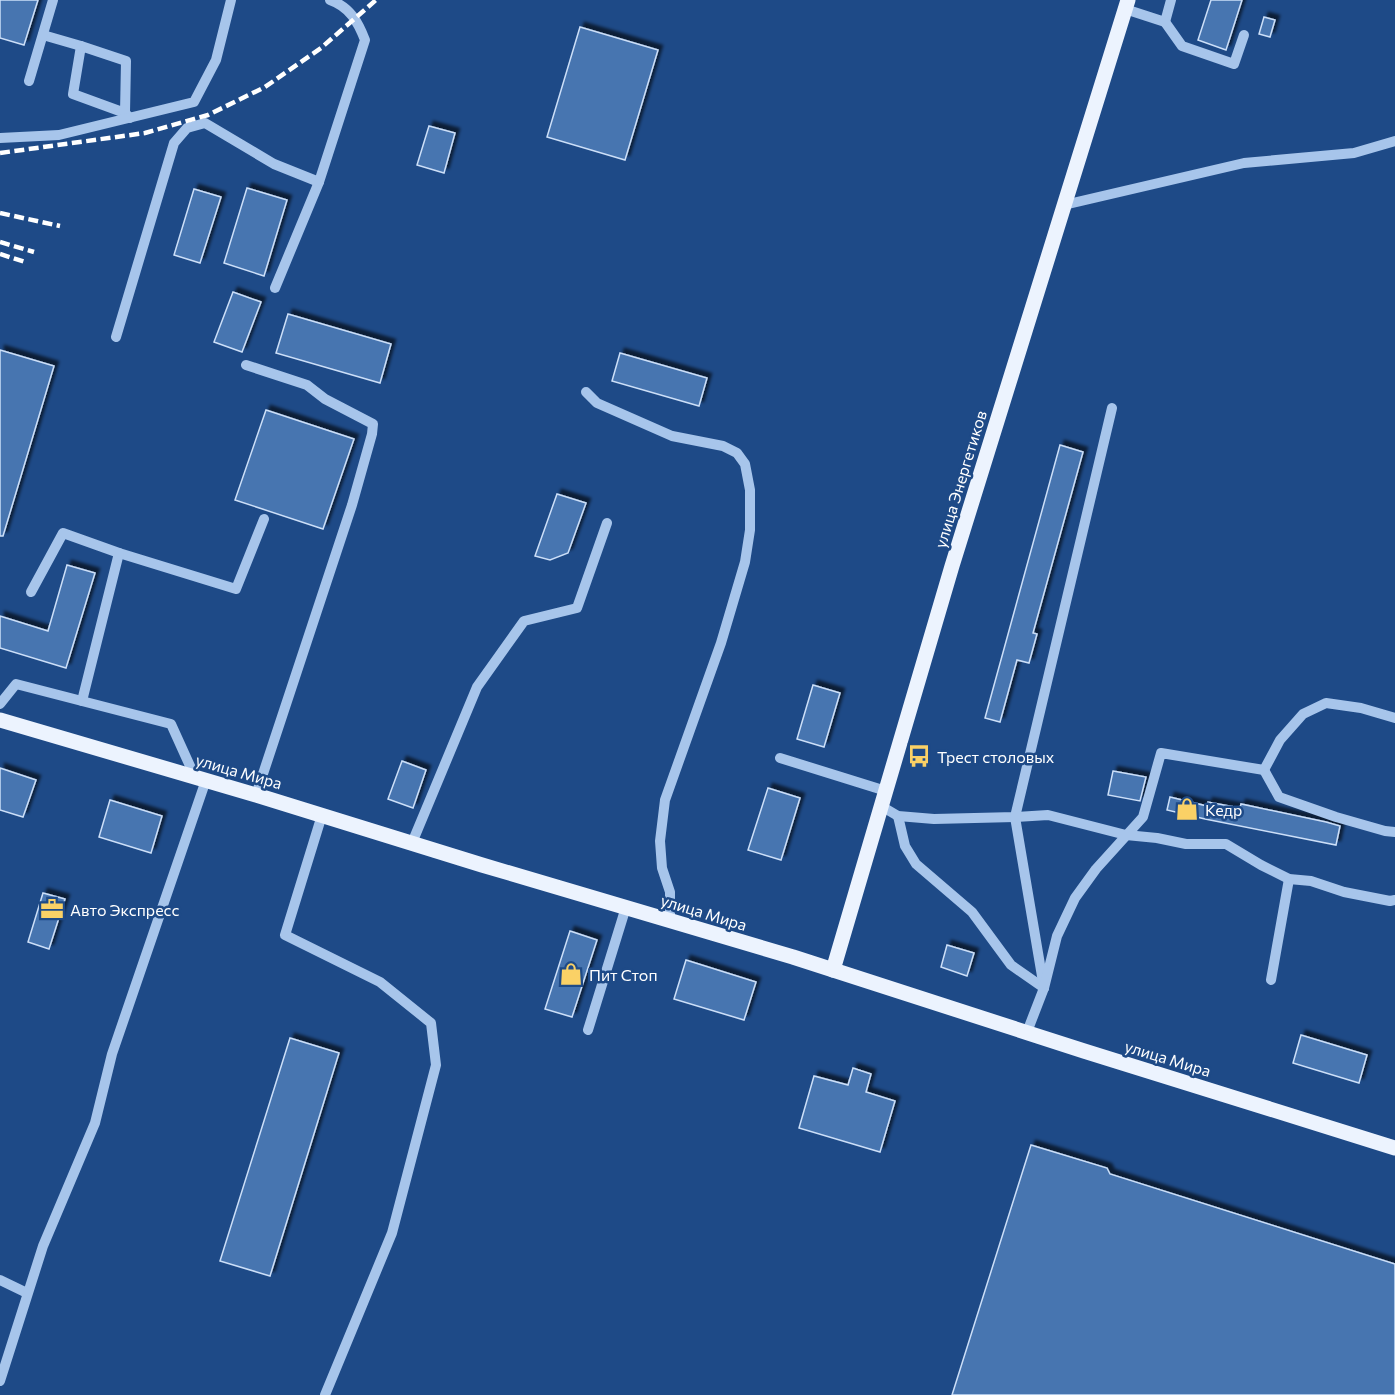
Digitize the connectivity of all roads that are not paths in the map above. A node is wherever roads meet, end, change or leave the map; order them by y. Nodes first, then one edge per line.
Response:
1 (53, 0) edge
2 (231, 0) edge
3 (330, 0) edge
4 (1171, 0) edge
5 (1126, 5) edge
6 (1165, 22) junction
7 (43, 34) junction
8 (1244, 35) dead end
9 (81, 46) junction
10 (29, 81) dead end
11 (128, 115) junction
12 (0, 138) edge
13 (1395, 141) edge
14 (319, 182) junction
15 (1064, 205) junction
16 (275, 288) dead end
17 (116, 337) dead end
18 (246, 365) dead end
19 (586, 392) dead end
20 (1112, 408) dead end
21 (264, 519) dead end
22 (607, 523) dead end
23 (119, 553) junction
24 (31, 592) dead end
25 (82, 702) junction
26 (0, 704) edge
27 (1395, 717) edge
28 (0, 720) edge
29 (780, 758) dead end
30 (1263, 770) junction
31 (201, 779) junction
32 (886, 791) junction
33 (256, 795) junction
34 (881, 806) junction
35 (322, 815) junction
36 (898, 816) junction
37 (1016, 817) junction
38 (1395, 832) edge
39 (1126, 835) junction
40 (412, 843) junction
41 (1289, 879) junction
42 (1395, 900) edge
43 (626, 907) junction
44 (670, 921) junction
45 (833, 970) junction
46 (1271, 980) dead end
47 (1044, 988) junction
48 (588, 1030) dead end
49 (1027, 1032) junction
50 (1395, 1148) edge
51 (0, 1280) edge
52 (27, 1293) junction
53 (0, 1382) edge
54 (325, 1395) edge

1 - 7 lane
2 - 11 lane
3 - 14 lane
4 - 6 lane
5 - 6 lane
5 - 15 main road, улица Энергетиков
6 - 8 lane
7 - 9 lane
7 - 10 lane
9 - 11 lane
9 - 11 lane
11 - 12 lane
13 - 15 lane
14 - 16 lane
14 - 17 lane
15 - 32 main road, улица Энергетиков
18 - 33 lane
19 - 44 lane
20 - 37 lane
21 - 23 lane
22 - 40 lane
23 - 24 lane
23 - 25 lane
25 - 26 lane
25 - 31 lane
27 - 30 lane
28 - 31 main road, улица Мира
29 - 32 lane
30 - 38 lane
30 - 39 lane
31 - 33 main road, улица Мира
31 - 52 lane
32 - 34 main road, улица Энергетиков
33 - 35 main road, улица Мира
34 - 36 lane
34 - 45 main road, улица Энергетиков
35 - 40 main road, улица Мира
35 - 54 lane
36 - 37 lane
36 - 47 lane
37 - 39 lane
37 - 47 lane
39 - 41 lane
39 - 47 lane
40 - 43 main road, улица Мира
41 - 42 lane
41 - 46 lane
43 - 44 main road, улица Мира
43 - 48 lane
44 - 45 main road, улица Мира
45 - 49 main road, улица Мира
47 - 49 lane
49 - 50 main road, улица Мира
51 - 52 lane
52 - 53 lane

